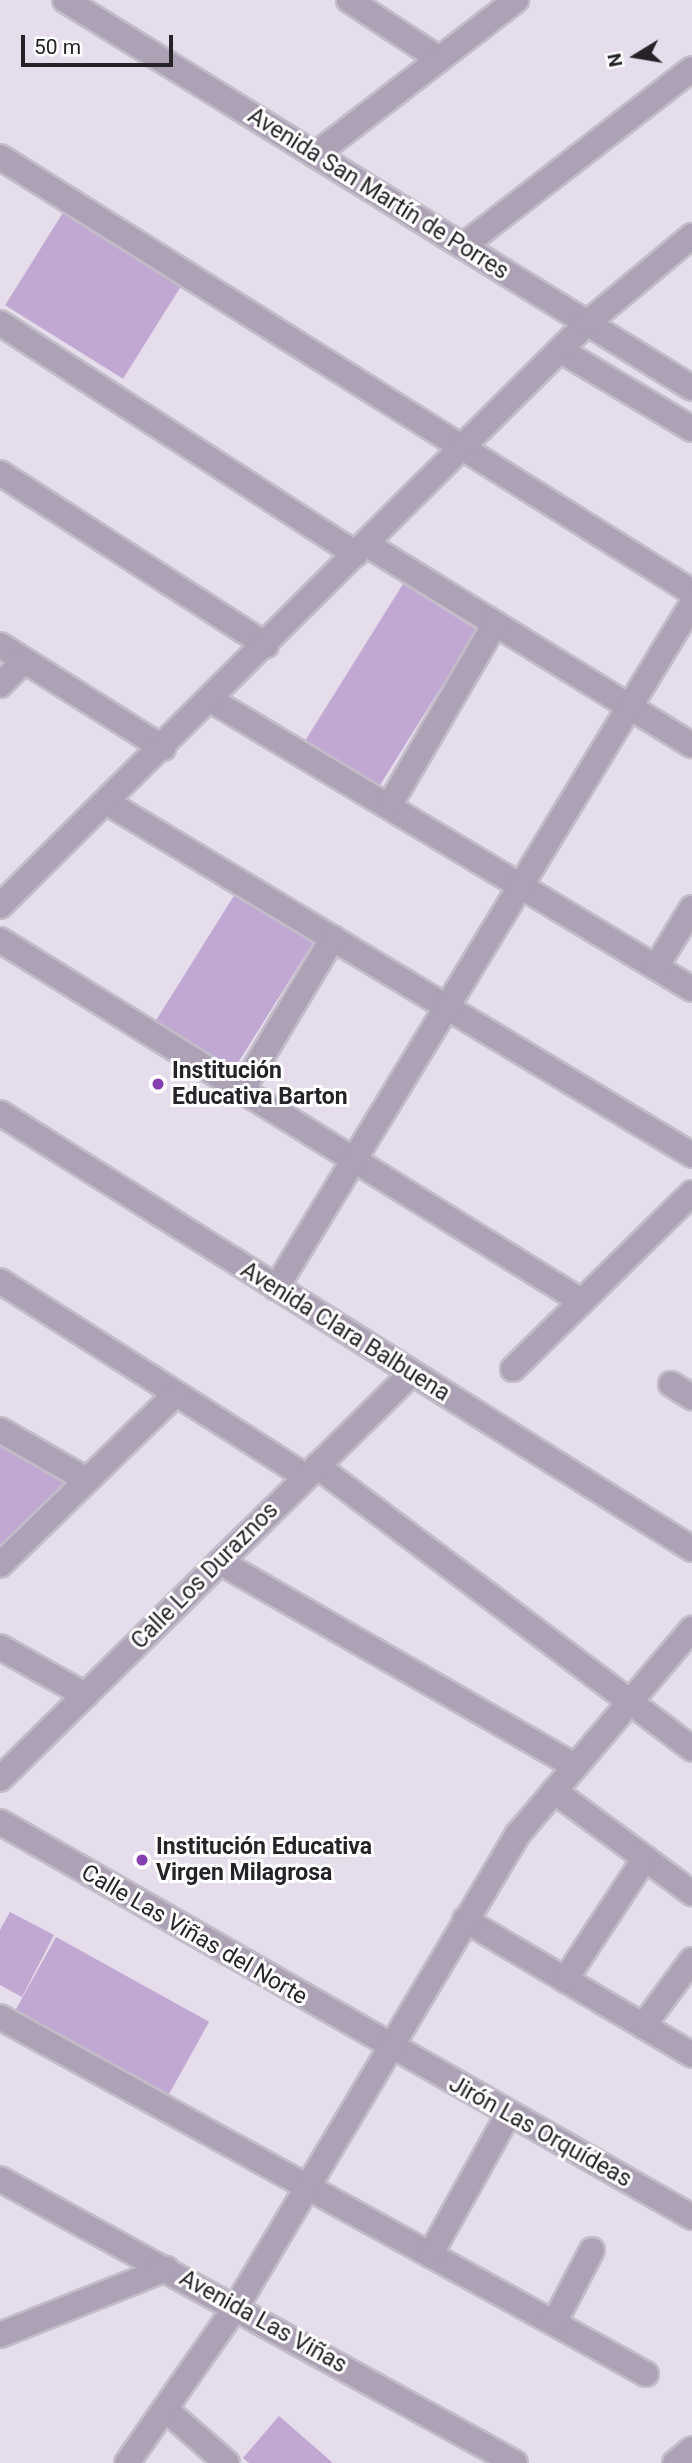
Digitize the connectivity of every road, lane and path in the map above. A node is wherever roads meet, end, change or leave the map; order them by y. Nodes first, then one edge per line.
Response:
1 (65, 0) edge
2 (349, 0) edge
3 (516, 0) edge
4 (439, 59) junction
5 (692, 69) edge
6 (315, 155) junction
7 (0, 157) edge
8 (692, 236) edge
9 (463, 246) junction
10 (0, 323) edge
11 (586, 324) junction
12 (560, 350) junction
13 (692, 388) edge
14 (692, 429) edge
15 (462, 448) junction
16 (0, 472) edge
17 (361, 549) junction
18 (692, 592) edge
19 (692, 604) edge
20 (495, 624) junction
21 (0, 645) edge
22 (266, 645) junction
23 (24, 661) junction
24 (0, 685) edge
25 (211, 700) junction
26 (630, 707) junction
27 (692, 744) edge
28 (163, 748) junction
29 (108, 803) junction
30 (389, 806) junction
31 (522, 885) junction
32 (0, 906) edge
33 (692, 908) edge
34 (333, 938) junction
35 (0, 940) edge
36 (656, 967) junction
37 (692, 989) edge
38 (449, 1007) junction
39 (242, 1090) junction
40 (0, 1113) edge
41 (692, 1155) edge
42 (355, 1160) junction
43 (692, 1193) edge
44 (0, 1281) edge
45 (276, 1289) junction
46 (581, 1301) junction
47 (513, 1368) dead end
48 (411, 1374) junction
49 (176, 1394) junction
50 (0, 1430) edge
51 (312, 1472) junction
52 (87, 1480) junction
53 (692, 1549) edge
54 (220, 1562) junction
55 (0, 1565) edge
56 (692, 1629) edge
57 (0, 1647) edge
58 (85, 1695) junction
59 (629, 1703) junction
60 (692, 1749) edge
61 (575, 1766) junction
62 (0, 1779) edge
63 (554, 1791) junction
64 (0, 1822) edge
65 (645, 1858) junction
66 (692, 1893) edge
67 (464, 1920) junction
68 (692, 1960) edge
69 (565, 1980) junction
70 (0, 2017) edge
71 (643, 2026) junction
72 (388, 2048) junction
73 (692, 2055) edge
74 (508, 2115) junction
75 (0, 2179) edge
76 (306, 2187) junction
77 (692, 2217) edge
78 (592, 2250) dead end
79 (430, 2255) junction
80 (166, 2269) junction
81 (236, 2307) junction
82 (554, 2323) junction
83 (0, 2335) edge
84 (646, 2374) dead end
85 (165, 2409) junction
86 (692, 2449) edge
87 (127, 2463) edge
88 (227, 2463) edge
89 (515, 2463) edge
90 (675, 2463) edge

1 - 6 street, Avenida San Martín de Porres
2 - 4 street
3 - 4 street
4 - 6 street
5 - 9 street
6 - 9 street, Avenida San Martín de Porres
7 - 15 street
8 - 11 street
9 - 11 street, Avenida San Martín de Porres
10 - 17 street
11 - 12 street
11 - 13 street, Avenida San Martín de Porres
12 - 14 street
12 - 15 street
15 - 17 street
15 - 18 street
16 - 22 street
17 - 20 street
17 - 22 street
19 - 26 street
20 - 26 street
20 - 30 street
21 - 23 street
22 - 25 street
23 - 24 street
23 - 28 street
25 - 28 street
25 - 30 street
26 - 27 street
26 - 31 street
28 - 29 street
29 - 32 street
29 - 34 street
30 - 31 street
31 - 36 street
31 - 38 street
33 - 36 street
34 - 38 street
34 - 39 street
35 - 39 street
36 - 37 street
38 - 41 street
38 - 42 street
39 - 42 street
40 - 45 street, Avenida Clara Balbuena
42 - 45 street
42 - 46 street
43 - 46 street
44 - 49 street
45 - 48 street, Avenida Clara Balbuena
46 - 47 street
48 - 51 street, Calle Los Duraznos
48 - 53 street, Avenida Clara Balbuena
49 - 51 street
49 - 52 street
50 - 52 street
51 - 54 street, Calle Los Duraznos
51 - 59 street
52 - 55 street
54 - 58 street, Calle Los Duraznos
54 - 61 street
56 - 59 street
57 - 58 street
58 - 62 street, Calle Los Duraznos
59 - 60 street
59 - 61 street
61 - 63 street
63 - 65 street
63 - 67 street
64 - 72 street, Calle Las Viñas del Norte
65 - 66 street
65 - 69 street
67 - 69 street
67 - 72 street
68 - 71 street
69 - 71 street
70 - 76 street
71 - 73 street
72 - 74 street, Jirón Las Orquídeas
72 - 76 street
74 - 77 street, Jirón Las Orquídeas
74 - 79 street
75 - 80 street
76 - 79 street
76 - 81 street
78 - 82 street
79 - 82 street
80 - 81 street, Avenida Las Viñas
80 - 83 street, Avenida Las Viñas
81 - 85 street
81 - 89 street, Avenida Las Viñas
82 - 84 street
85 - 87 street
85 - 88 street
86 - 90 street

